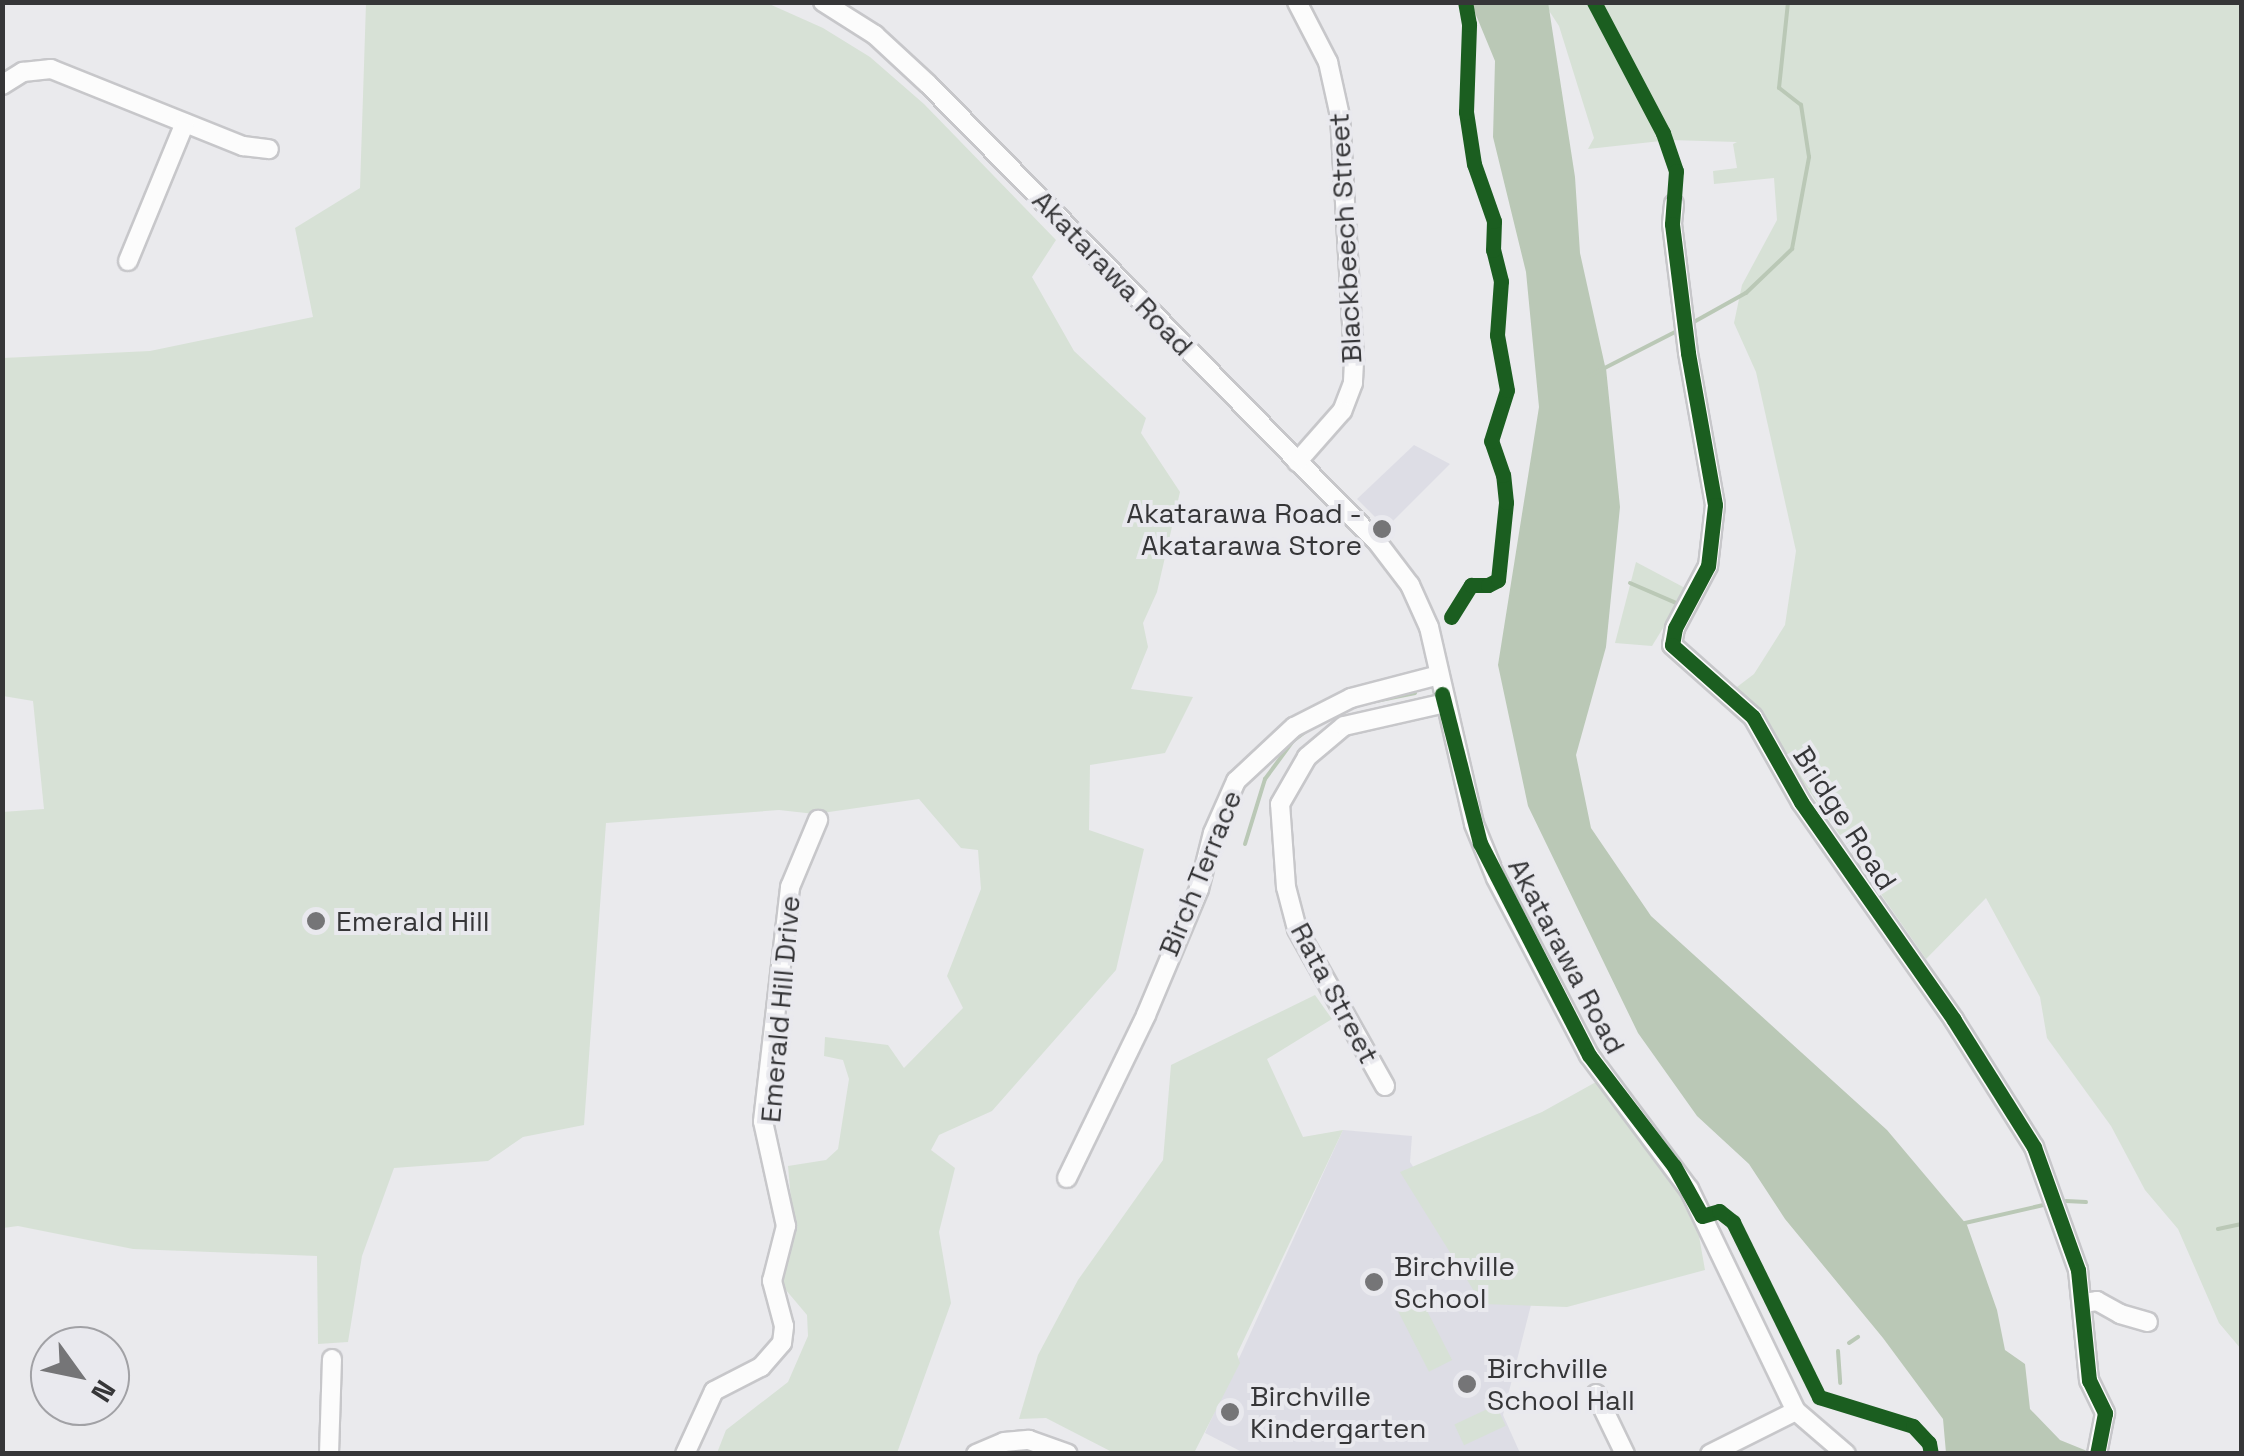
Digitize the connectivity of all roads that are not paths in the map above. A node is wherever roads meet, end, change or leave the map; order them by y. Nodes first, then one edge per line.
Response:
1 (823, 2) edge
2 (1297, 2) edge
3 (2, 85) edge
4 (186, 123) junction
5 (269, 149) dead end
6 (1674, 204) dead end
7 (128, 261) dead end
8 (1297, 462) junction
9 (1439, 676) junction
10 (1444, 702) junction
11 (818, 820) dead end
12 (1385, 1086) dead end
13 (1067, 1178) dead end
14 (2084, 1303) junction
15 (2148, 1322) dead end
16 (332, 1358) dead end
17 (1596, 1394) dead end
18 (1796, 1411) junction
19 (329, 1454) edge
20 (686, 1454) edge
21 (976, 1454) edge
22 (1068, 1454) edge
23 (1625, 1454) edge
24 (1710, 1454) edge
25 (1846, 1454) edge
26 (2096, 1454) edge

1 - 8 street, Akatarawa Road
2 - 8 street, Blackbeech Street
3 - 4 street
4 - 5 street
4 - 7 street
6 - 14 street, Bridge Road
8 - 9 street, Akatarawa Road
9 - 10 street, Akatarawa Road
9 - 13 street, Birch Terrace
10 - 12 street, Rata Street
10 - 18 street, Akatarawa Road
11 - 20 street, Emerald Hill Drive
14 - 15 street
14 - 26 street, Bridge Road
16 - 19 street
17 - 23 street
18 - 24 street
18 - 25 street, Akatarawa Road
21 - 22 street

